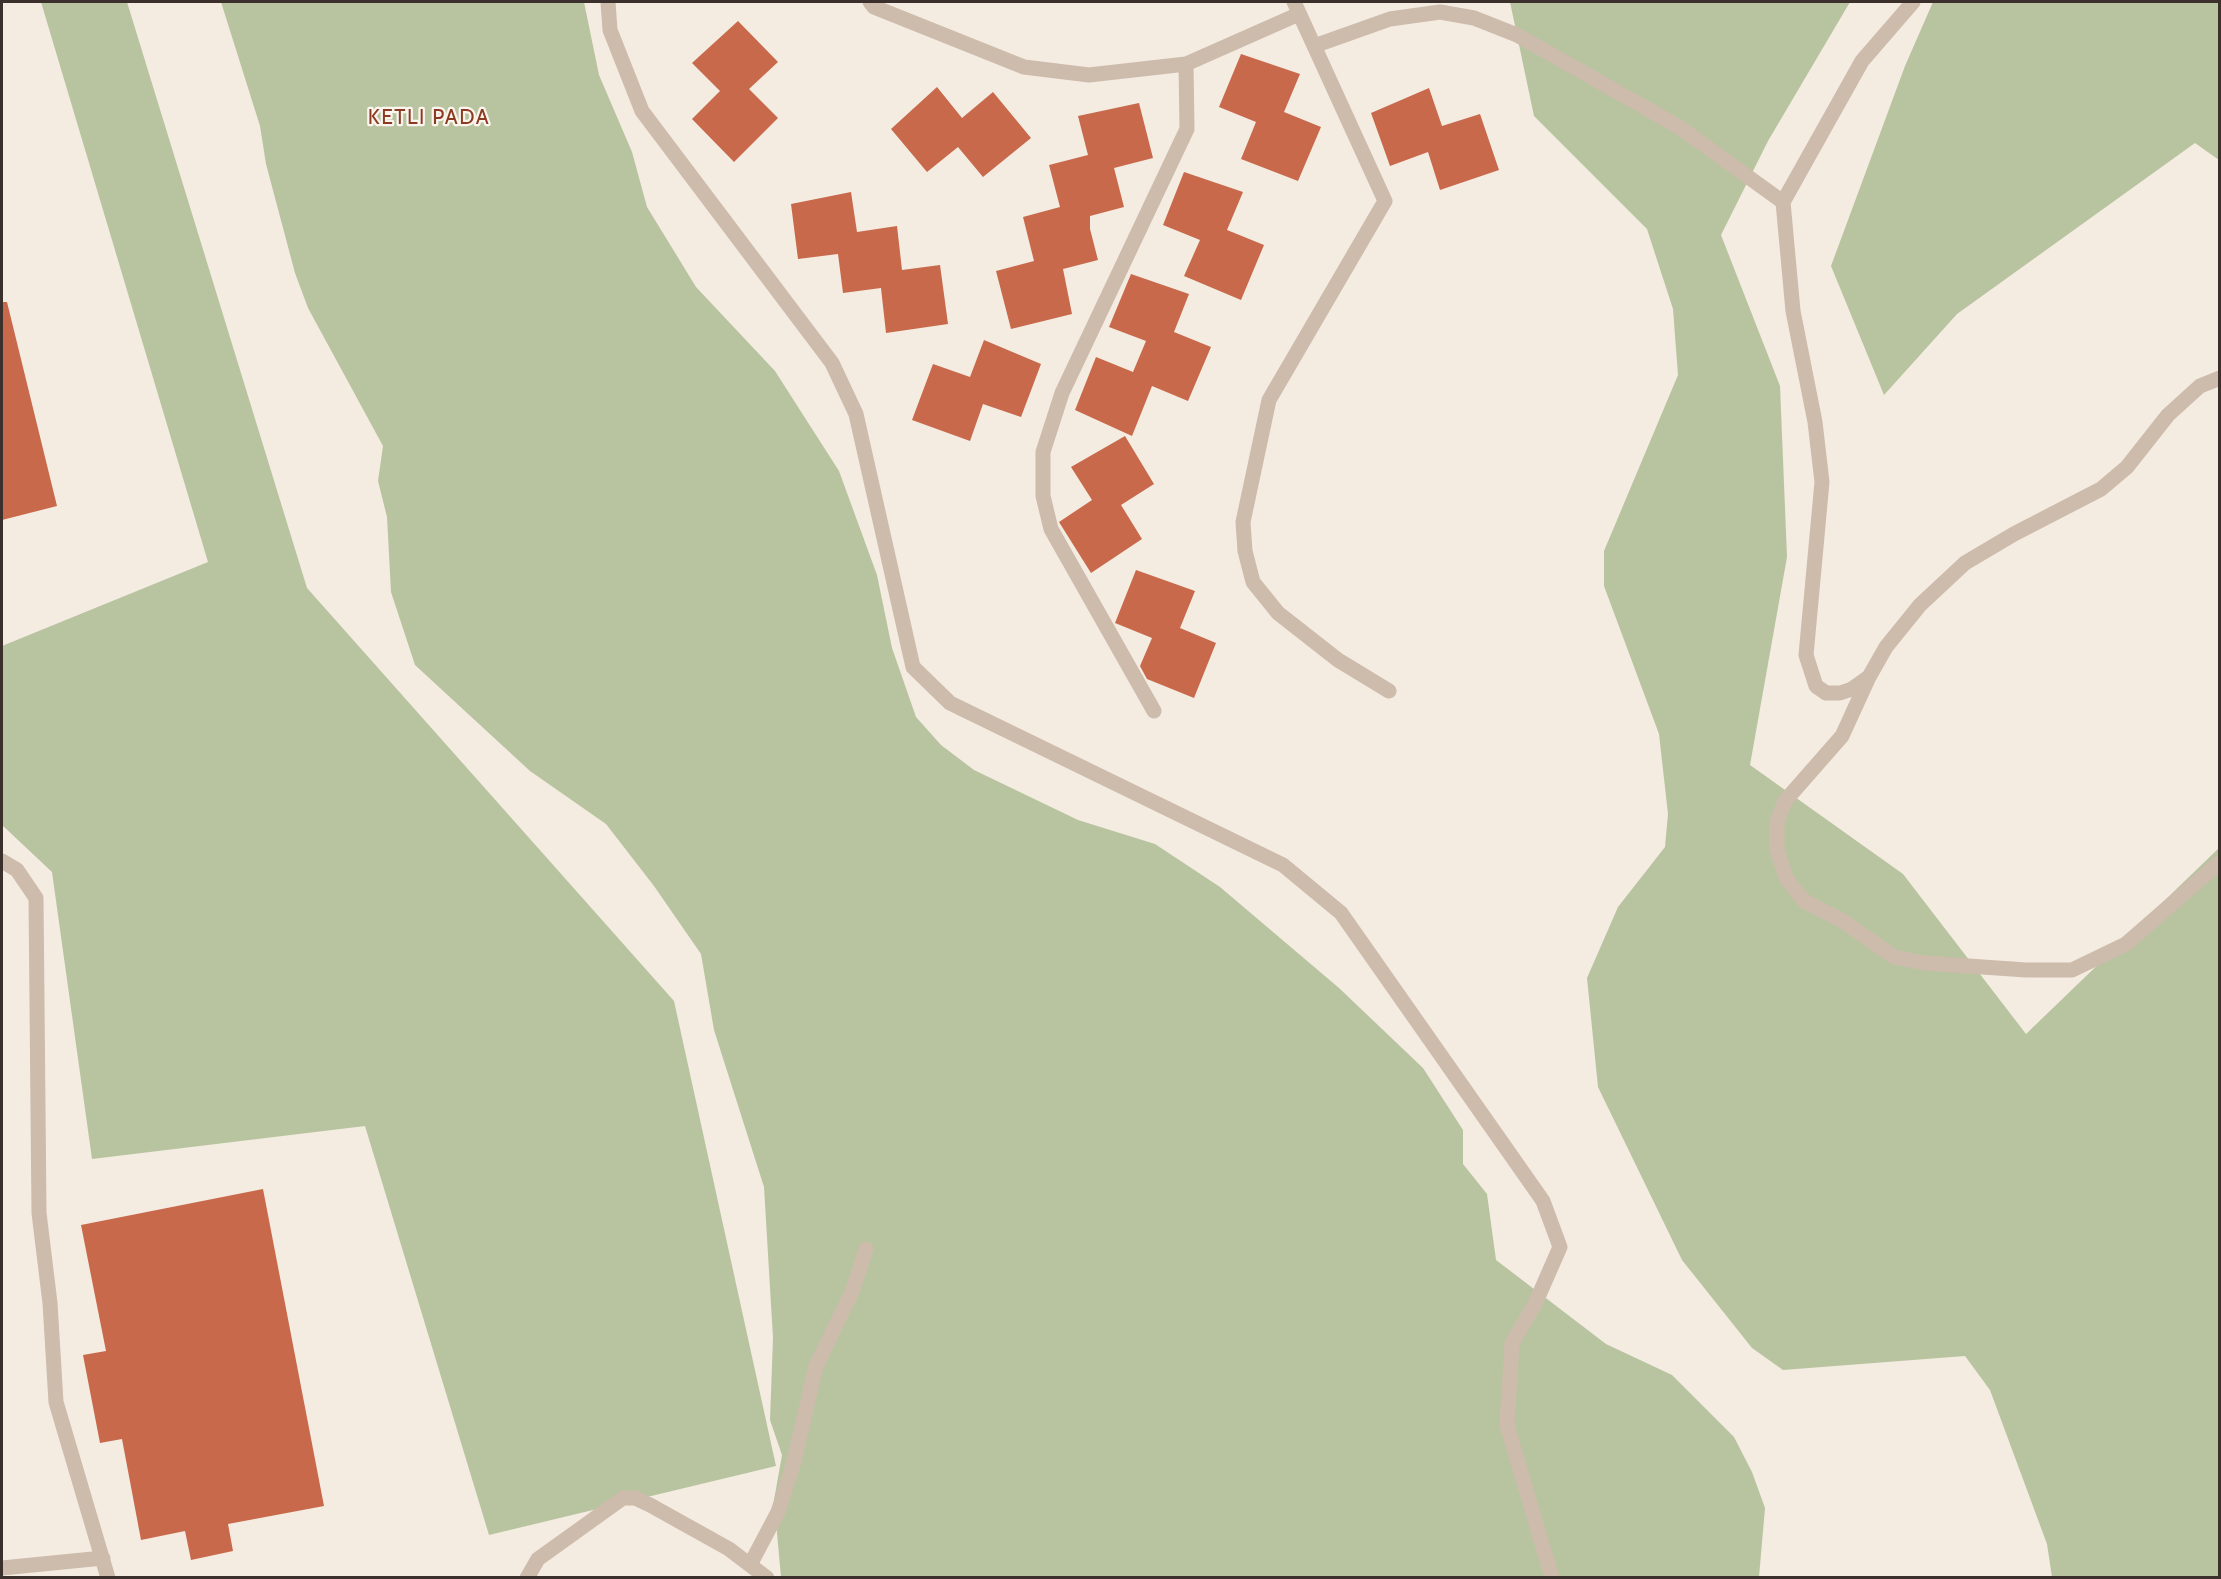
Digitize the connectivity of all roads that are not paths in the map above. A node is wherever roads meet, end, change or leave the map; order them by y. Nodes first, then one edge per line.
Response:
1 (608, 2) edge
2 (870, 2) edge
3 (1913, 2) edge
4 (1296, 8) edge
5 (1314, 46) junction
6 (1186, 64) junction
7 (1783, 202) junction
8 (2220, 378) edge
9 (1869, 677) junction
10 (1389, 691) dead end
11 (1154, 711) dead end
12 (2, 861) edge
13 (2220, 862) edge
14 (866, 1249) dead end
15 (104, 1558) junction
16 (750, 1563) junction
17 (2, 1568) edge
18 (108, 1578) edge
19 (527, 1578) edge
20 (767, 1578) edge
21 (1552, 1578) edge

1 - 21 street
2 - 6 street
3 - 7 street
4 - 5 street
4 - 6 street
5 - 7 street
5 - 10 street
6 - 11 street
7 - 9 street
8 - 9 street
9 - 13 street
12 - 15 street
14 - 16 street
15 - 17 street
15 - 18 street
16 - 19 street
16 - 20 street

